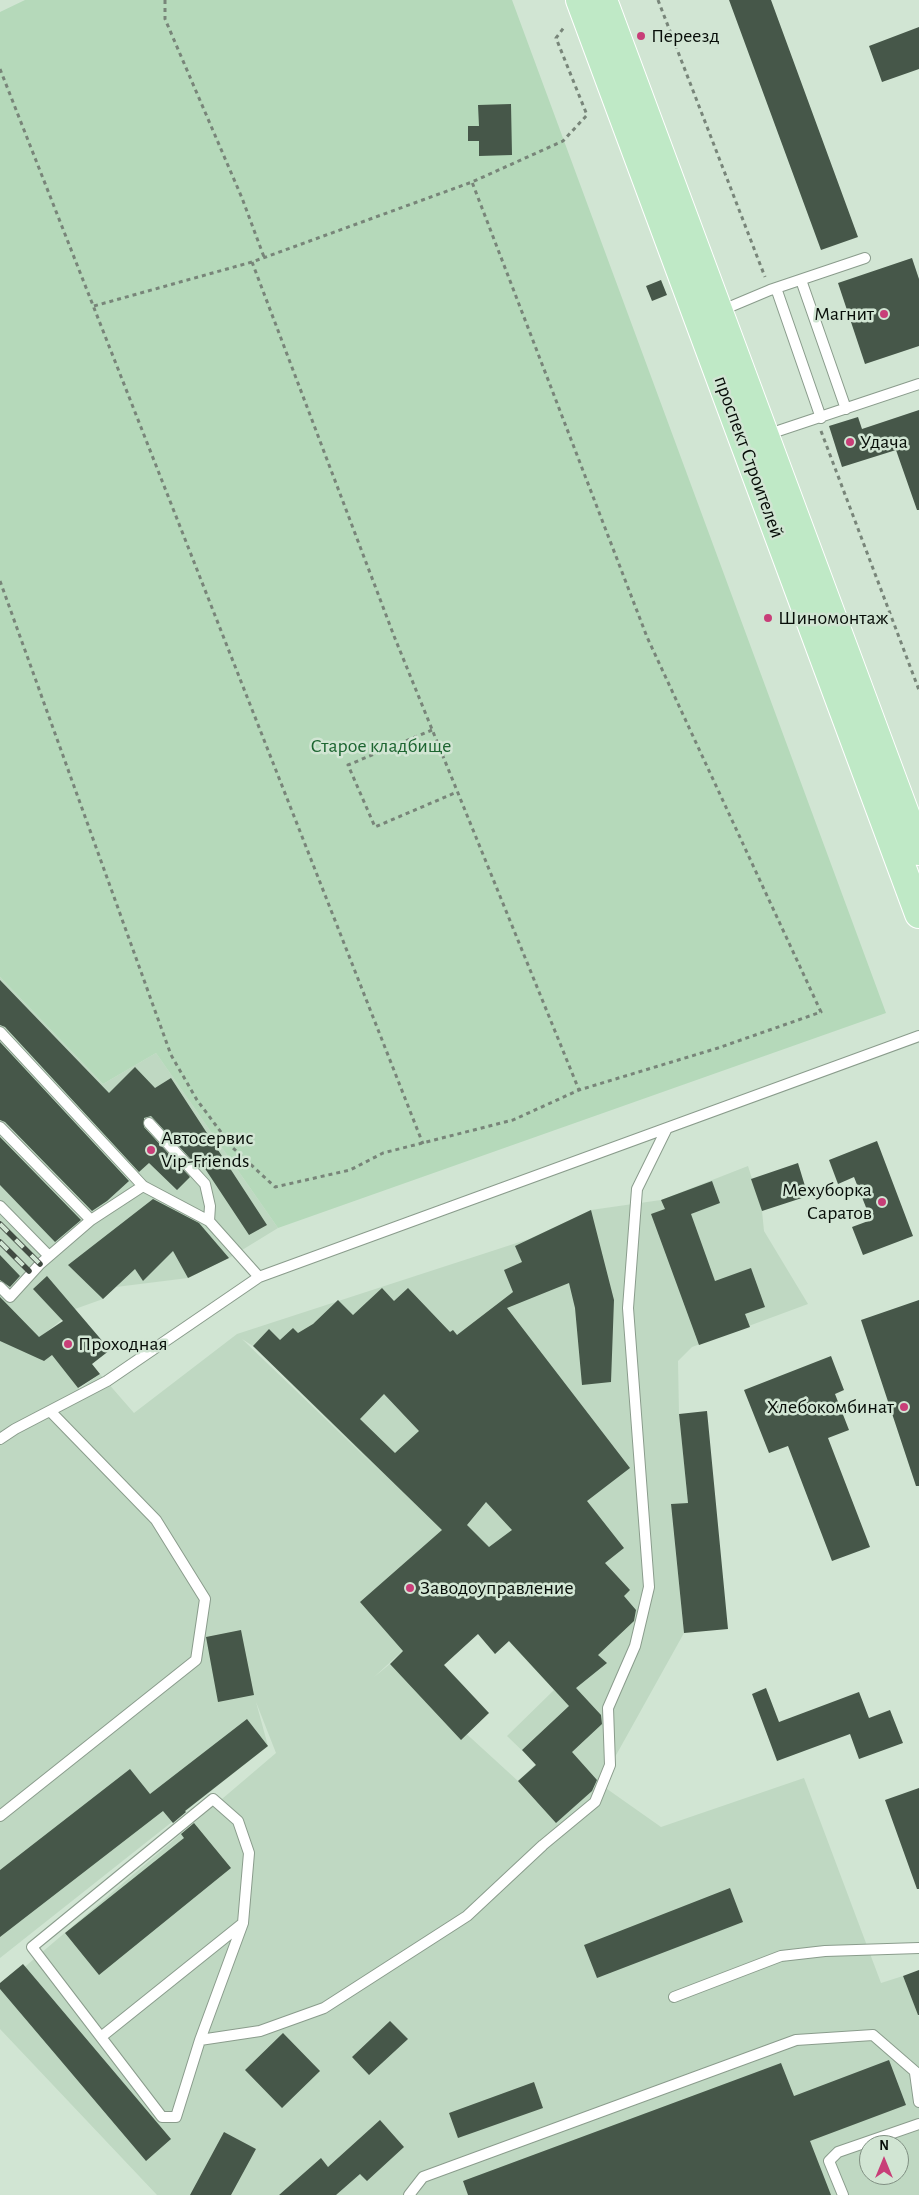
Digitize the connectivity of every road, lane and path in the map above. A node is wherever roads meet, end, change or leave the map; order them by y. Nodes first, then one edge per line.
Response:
1 (164, 0) edge
2 (603, 0) edge
3 (575, 9) edge
4 (0, 69) edge
5 (472, 182) junction
6 (264, 258) junction
7 (865, 258) dead end
8 (252, 262) junction
9 (800, 280) junction
10 (776, 288) junction
11 (94, 306) junction
12 (719, 312) junction
13 (919, 384) edge
14 (846, 409) junction
15 (820, 418) junction
16 (765, 436) junction
17 (0, 581) edge
18 (432, 730) junction
19 (457, 792) junction
20 (919, 851) edge
21 (919, 914) edge
22 (0, 1032) edge
23 (919, 1036) edge
24 (579, 1090) junction
25 (149, 1123) dead end
26 (0, 1127) edge
27 (668, 1128) junction
28 (423, 1144) junction
29 (143, 1186) junction
30 (0, 1206) edge
31 (91, 1220) junction
32 (210, 1222) junction
33 (49, 1256) junction
34 (259, 1277) junction
35 (0, 1287) edge
36 (50, 1411) junction
37 (0, 1439) edge
38 (0, 1816) edge
39 (243, 1923) junction
40 (919, 1948) edge
41 (674, 1997) dead end
42 (101, 2037) junction
43 (200, 2040) junction
44 (917, 2074) edge
45 (919, 2102) edge
46 (919, 2124) edge
47 (408, 2195) edge
48 (842, 2195) edge

1 - 6 path
2 - 12 main road, проспект Строителей
3 - 5 path
3 - 21 main road, проспект Строителей
4 - 11 path
5 - 6 path
5 - 24 path
6 - 8 path
7 - 9 lane
8 - 11 path
8 - 18 path
9 - 10 lane
9 - 14 lane
10 - 12 lane
10 - 15 lane
11 - 28 path
12 - 16 main road, проспект Строителей
13 - 14 lane
14 - 15 lane
15 - 16 lane
16 - 20 main road, проспект Строителей
17 - 28 path
18 - 19 path
18 - 19 path
19 - 24 path
22 - 29 lane
23 - 27 lane
24 - 28 path
25 - 32 lane
26 - 31 lane
27 - 34 lane
27 - 43 lane
29 - 31 lane
29 - 32 lane
30 - 33 lane
31 - 33 lane
32 - 34 lane
33 - 35 lane
34 - 36 lane
36 - 37 lane
36 - 38 lane
39 - 42 lane
39 - 42 lane
39 - 43 lane
40 - 41 lane
42 - 43 lane
44 - 45 lane
44 - 47 lane
46 - 48 lane

